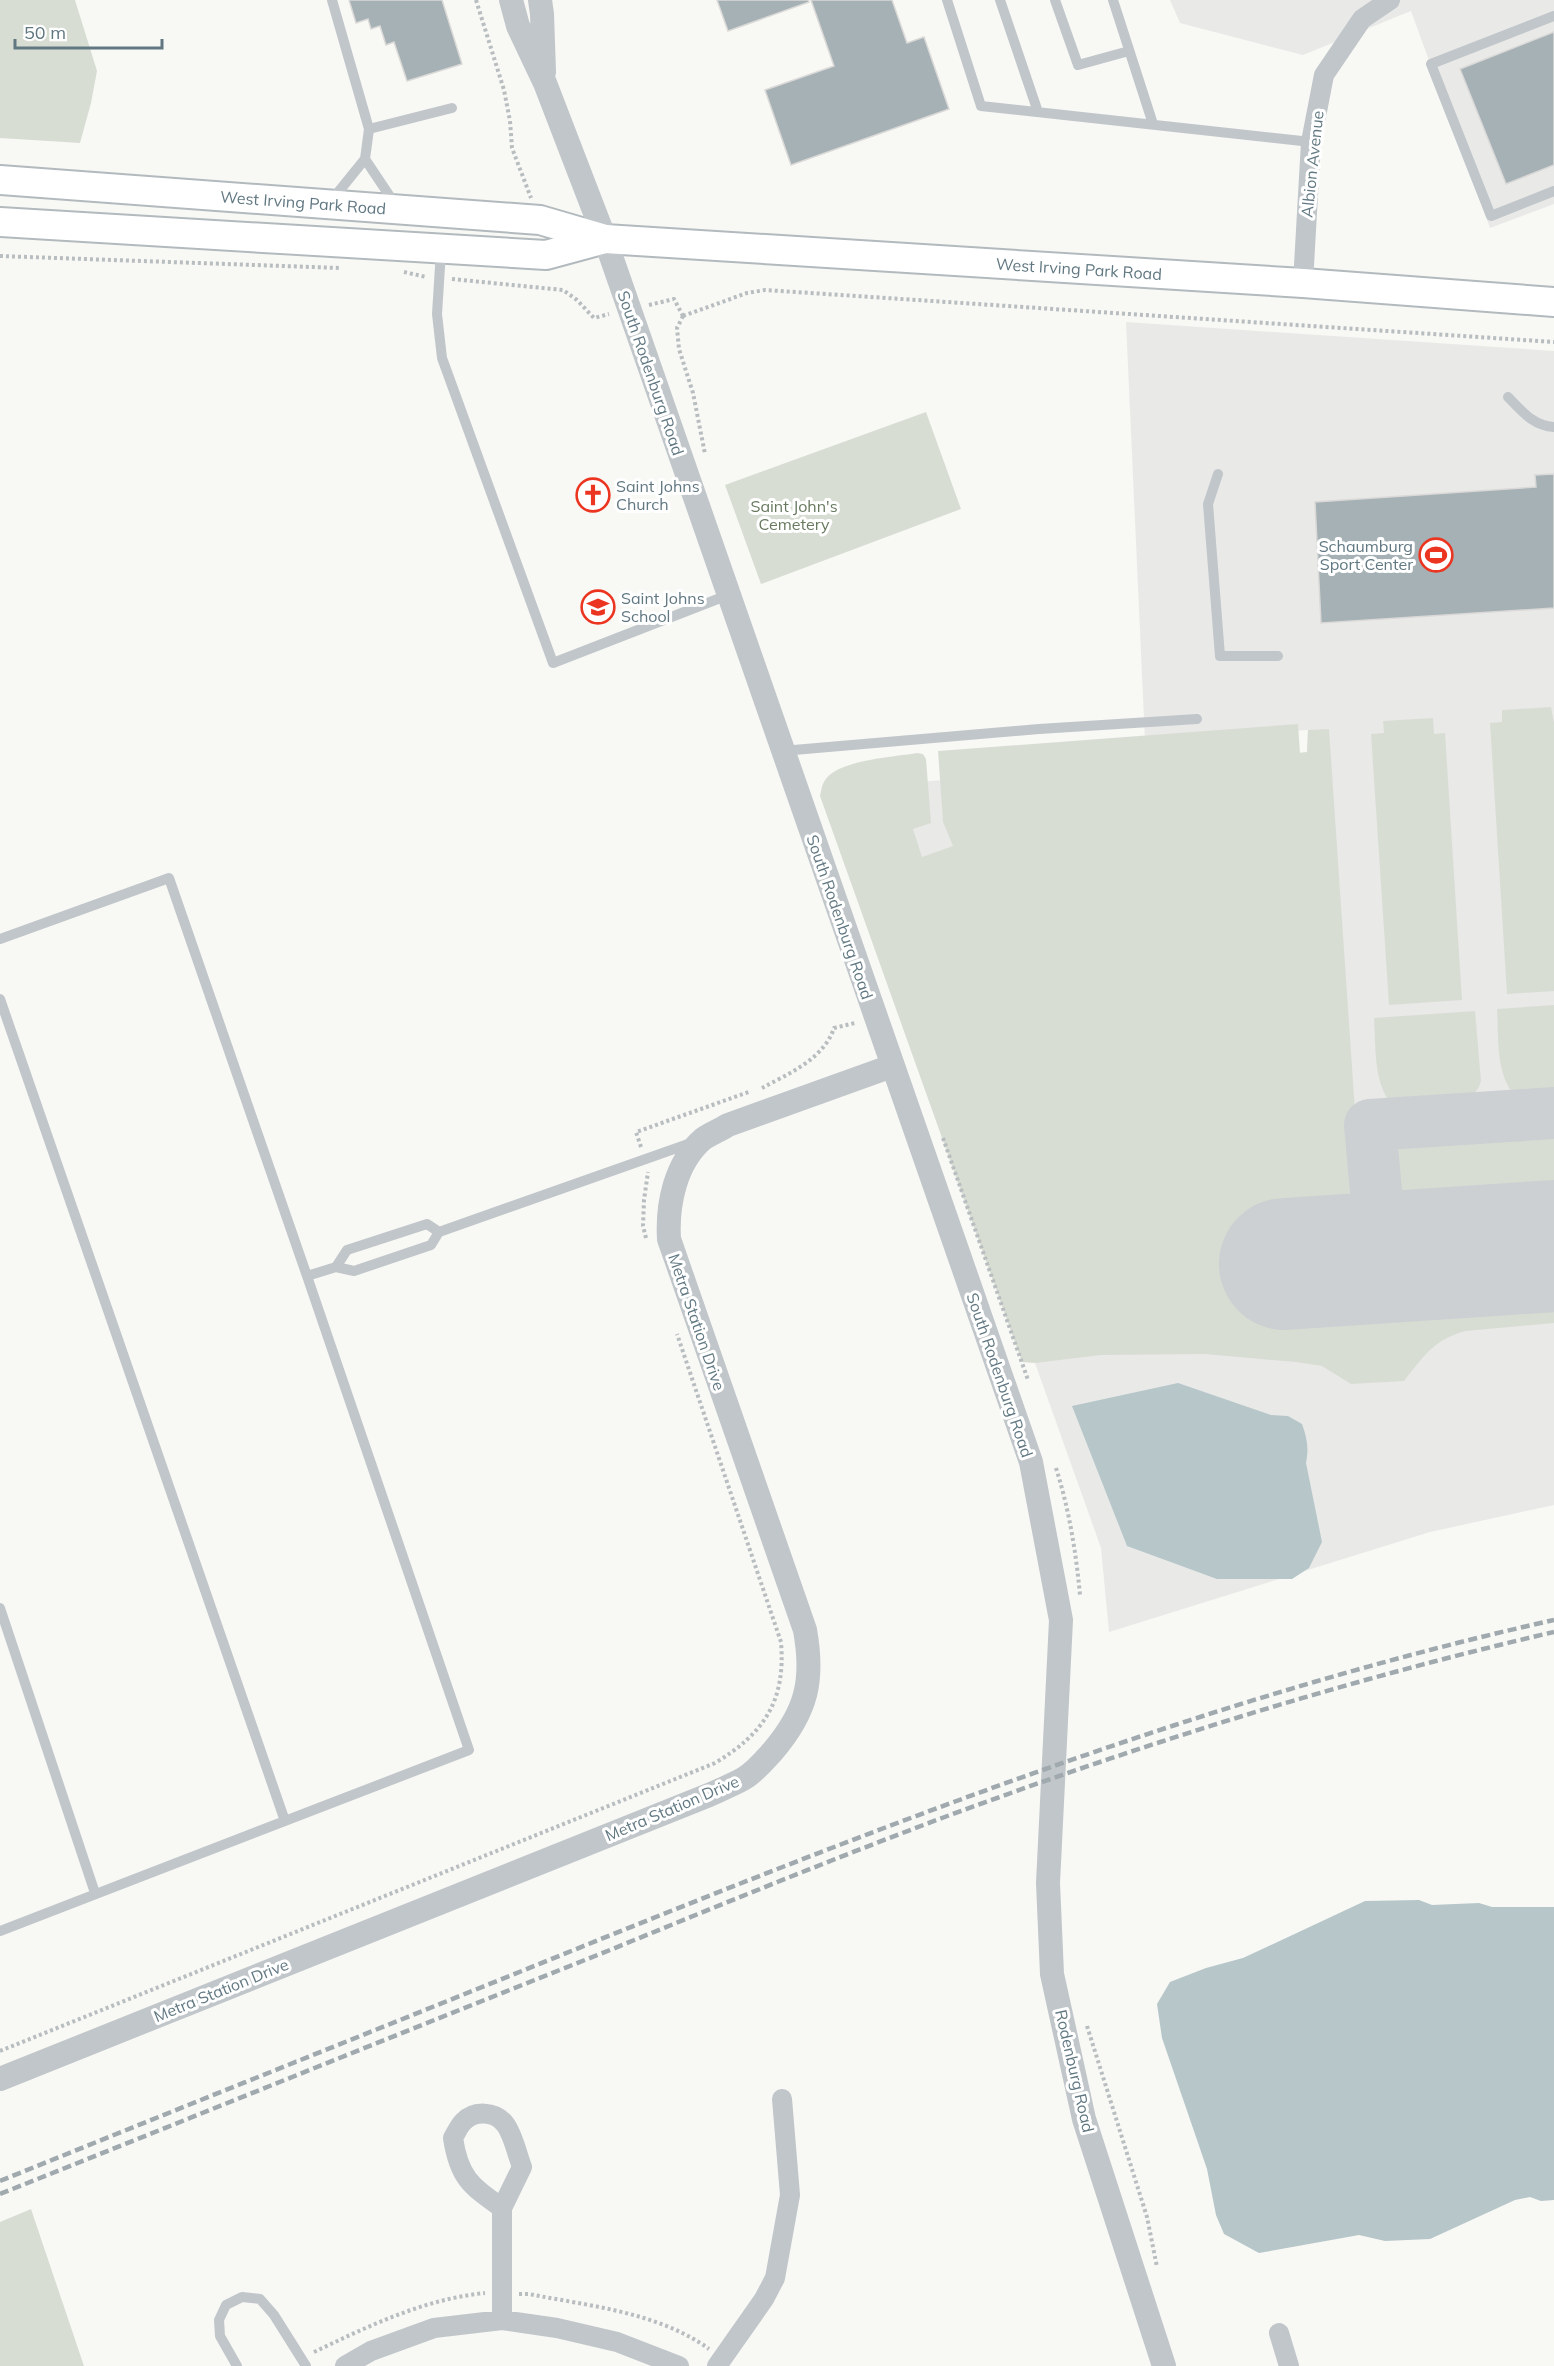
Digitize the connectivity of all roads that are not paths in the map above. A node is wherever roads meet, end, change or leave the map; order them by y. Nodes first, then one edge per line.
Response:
1 (332, 0) edge
2 (511, 0) edge
3 (540, 0) edge
4 (947, 0) edge
5 (1000, 0) edge
6 (1055, 0) edge
7 (1113, 0) edge
8 (1390, 0) edge
9 (1554, 16) edge
10 (1129, 51) junction
11 (545, 83) junction
12 (452, 108) dead end
13 (1038, 112) junction
14 (1153, 124) junction
15 (369, 129) junction
16 (1311, 142) junction
17 (365, 159) junction
18 (0, 180) edge
19 (1554, 191) edge
20 (328, 204) junction
21 (399, 209) junction
22 (0, 222) edge
23 (605, 239) junction
24 (441, 249) junction
25 (1303, 282) junction
26 (1554, 302) edge
27 (1508, 397) dead end
28 (1554, 427) edge
29 (1218, 474) dead end
30 (728, 595) junction
31 (1278, 656) dead end
32 (1197, 719) dead end
33 (783, 751) junction
34 (0, 939) edge
35 (0, 999) edge
36 (892, 1066) junction
37 (703, 1139) junction
38 (439, 1232) junction
39 (336, 1267) junction
40 (307, 1276) junction
41 (0, 1608) edge
42 (1053, 1765) joint
43 (285, 1821) junction
44 (95, 1893) junction
45 (0, 1931) edge
46 (0, 2079) edge
47 (782, 2099) dead end
48 (502, 2208) junction
49 (502, 2320) junction
50 (1279, 2333) dead end
51 (237, 2366) edge
52 (306, 2366) edge
53 (345, 2366) edge
54 (679, 2366) edge
55 (717, 2366) edge
56 (1164, 2366) edge
57 (1289, 2366) edge

1 - 15 lane
2 - 11 street, South Rodenburg Road
3 - 11 street, South Rodenburg Road
4 - 13 lane
5 - 13 lane
6 - 10 lane
7 - 10 lane
8 - 16 street, Albion Avenue
9 - 19 lane
10 - 14 lane
11 - 23 street, South Rodenburg Road
12 - 15 lane
13 - 14 lane
14 - 16 lane
15 - 17 lane
16 - 25 street, Albion Avenue
17 - 20 lane
17 - 21 lane
18 - 20 main road, West Irving Park Road
20 - 21 main road, West Irving Park Road
21 - 23 main road, West Irving Park Road
22 - 24 main road, West Irving Park Road
23 - 24 main road, West Irving Park Road
23 - 25 main road, West Irving Park Road
23 - 30 street, South Rodenburg Road
24 - 30 lane
25 - 26 main road, West Irving Park Road
27 - 28 lane
29 - 31 lane
30 - 33 street, South Rodenburg Road
32 - 33 lane
33 - 36 street, South Rodenburg Road
34 - 40 lane
35 - 43 lane
36 - 37 street, Metra Station Drive
36 - 42 street, South Rodenburg Road
37 - 38 lane
37 - 46 street, Metra Station Drive
38 - 39 lane
38 - 39 lane
39 - 40 lane
40 - 43 lane
41 - 44 lane
42 - 56 street, Rodenburg Road
43 - 44 lane
44 - 45 lane
47 - 55 street
48 - 48 street
48 - 49 street
49 - 53 street
49 - 54 street
50 - 57 street
51 - 52 lane

